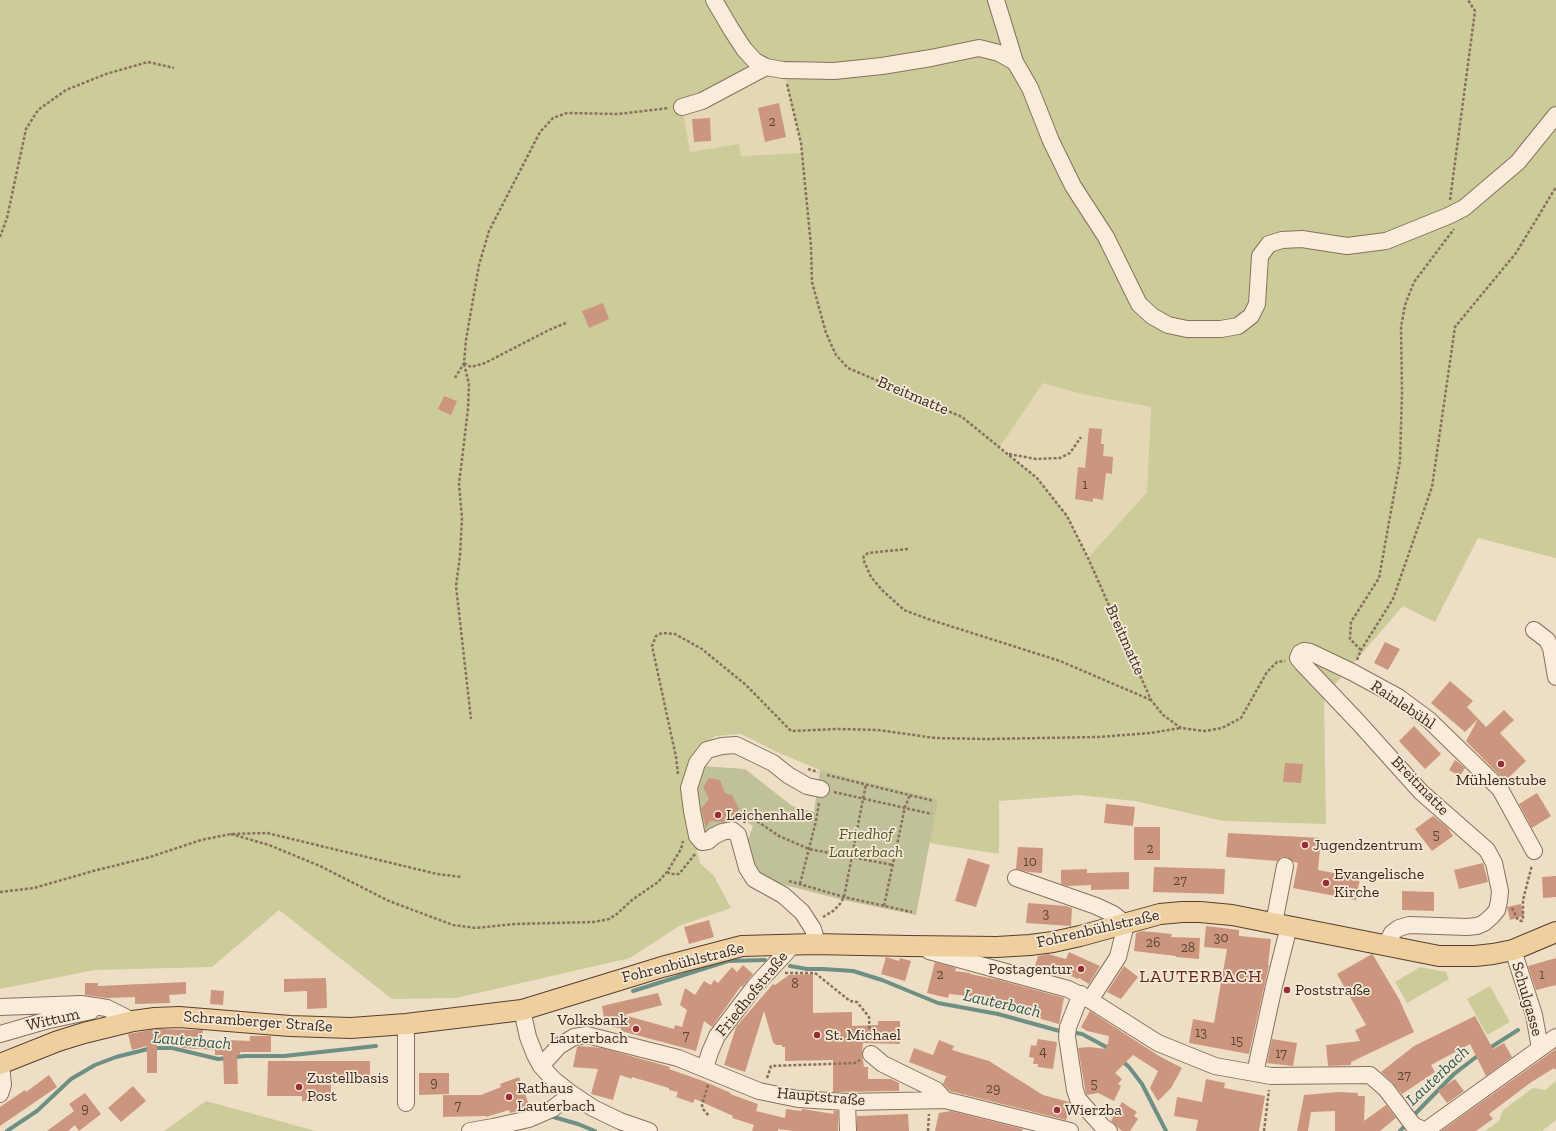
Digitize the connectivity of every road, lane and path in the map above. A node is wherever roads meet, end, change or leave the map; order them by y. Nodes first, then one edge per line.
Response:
1 (714, 0) edge
2 (996, 0) edge
3 (1468, 0) edge
4 (1015, 62) junction
5 (766, 67) junction
6 (174, 68) dead end
7 (783, 70) junction
8 (682, 107) joint
9 (1556, 115) edge
10 (1556, 187) edge
11 (1448, 216) junction
12 (0, 236) edge
13 (568, 322) dead end
14 (464, 363) junction
15 (455, 378) dead end
16 (1081, 437) dead end
17 (1006, 454) junction
18 (908, 549) dead end
19 (1534, 630) dead end
20 (1302, 663) junction
21 (1556, 677) edge
22 (1152, 700) junction
23 (471, 719) dead end
24 (1181, 728) junction
25 (788, 775) junction
26 (678, 781) dead end
27 (866, 784) junction
28 (821, 789) junction
29 (910, 795) junction
30 (863, 798) junction
31 (934, 801) dead end
32 (905, 807) junction
33 (932, 814) dead end
34 (231, 834) junction
35 (683, 834) dead end
36 (738, 835) junction
37 (808, 849) junction
38 (698, 851) dead end
39 (1534, 852) joint
40 (852, 857) junction
41 (893, 865) junction
42 (1286, 866) dead end
43 (667, 872) junction
44 (462, 877) dead end
45 (1016, 878) dead end
46 (787, 880) dead end
47 (800, 884) junction
48 (1500, 891) junction
49 (0, 892) edge
50 (844, 897) junction
51 (884, 906) junction
52 (912, 912) dead end
53 (809, 922) junction
54 (1126, 924) junction
55 (1282, 925) junction
56 (1556, 932) edge
57 (793, 944) junction
58 (814, 944) junction
59 (909, 946) junction
60 (1385, 946) junction
61 (1513, 950) junction
62 (787, 974) dead end
63 (1086, 997) junction
64 (0, 1007) edge
65 (107, 1008) junction
66 (522, 1010) junction
67 (133, 1021) junction
68 (406, 1024) junction
69 (0, 1034) edge
70 (1556, 1037) edge
71 (870, 1046) junction
72 (1540, 1048) junction
73 (1, 1064) edge
74 (541, 1066) junction
75 (705, 1068) junction
76 (1255, 1073) junction
77 (1271, 1076) junction
78 (763, 1092) junction
79 (0, 1094) edge
80 (572, 1094) junction
81 (945, 1100) junction
82 (848, 1102) junction
83 (406, 1103) dead end
84 (708, 1116) dead end
85 (1417, 1125) edge
86 (470, 1131) edge
87 (650, 1131) edge
88 (848, 1131) edge
89 (1070, 1131) edge
90 (1109, 1131) edge
91 (1264, 1131) edge

1 - 5 street
2 - 4 street
3 - 11 path
4 - 7 street
4 - 11 street
5 - 7 street
5 - 8 street
6 - 12 path
7 - 17 path, Breitmatte
8 - 14 path
9 - 11 street
10 - 11 path
13 - 14 path
14 - 15 path
14 - 23 path
16 - 17 path
17 - 22 path, Breitmatte
18 - 22 path
19 - 21 street
20 - 24 path, Breitmatte
20 - 39 street, Rainlebühl
20 - 48 street, Breitmatte
22 - 24 path, Breitmatte
24 - 26 path
25 - 27 path
25 - 28 street
25 - 36 street
27 - 29 path
27 - 30 path
28 - 30 path
28 - 37 path
29 - 31 path
29 - 32 path
30 - 32 path
30 - 40 path
32 - 33 path
32 - 41 path
34 - 43 path
34 - 44 path
34 - 49 path
35 - 43 path
36 - 37 path
36 - 53 street
37 - 40 path
37 - 47 path
38 - 43 path
39 - 48 path
40 - 41 path
40 - 50 path
41 - 51 path
42 - 55 street
45 - 54 street
46 - 47 path
47 - 50 path
48 - 60 street, Breitmatte
50 - 51 path
50 - 53 path
51 - 52 path
53 - 58 street
54 - 55 main road, Fohrenbühlstraße
54 - 59 main road, Fohrenbühlstraße
54 - 63 street
55 - 60 main road, Fohrenbühlstraße
55 - 76 street
56 - 61 main road, Fohrenbühlstraße
57 - 58 main road, Fohrenbühlstraße
57 - 66 main road, Fohrenbühlstraße
57 - 75 street, Friedhofstraße
58 - 59 main road, Fohrenbühlstraße
59 - 63 street
60 - 61 main road, Fohrenbühlstraße
61 - 72 street, Schulgasse
62 - 71 path
63 - 76 street
63 - 90 street
64 - 65 street
65 - 67 street
65 - 69 street, Wittum
66 - 68 main road, Schramberger Straße
66 - 74 street
67 - 68 main road, Schramberger Straße
67 - 73 main road, Schramberger Straße
68 - 83 street
70 - 72 street
71 - 78 path
71 - 81 street
72 - 85 street
73 - 79 street
74 - 75 street, Hauptstraße
74 - 80 street
75 - 78 street, Hauptstraße
75 - 84 path
76 - 77 street
77 - 85 street
77 - 91 path
78 - 82 street, Hauptstraße
80 - 86 street
80 - 87 street
81 - 82 street, Hauptstraße
81 - 89 street, Hauptstraße
82 - 88 street

